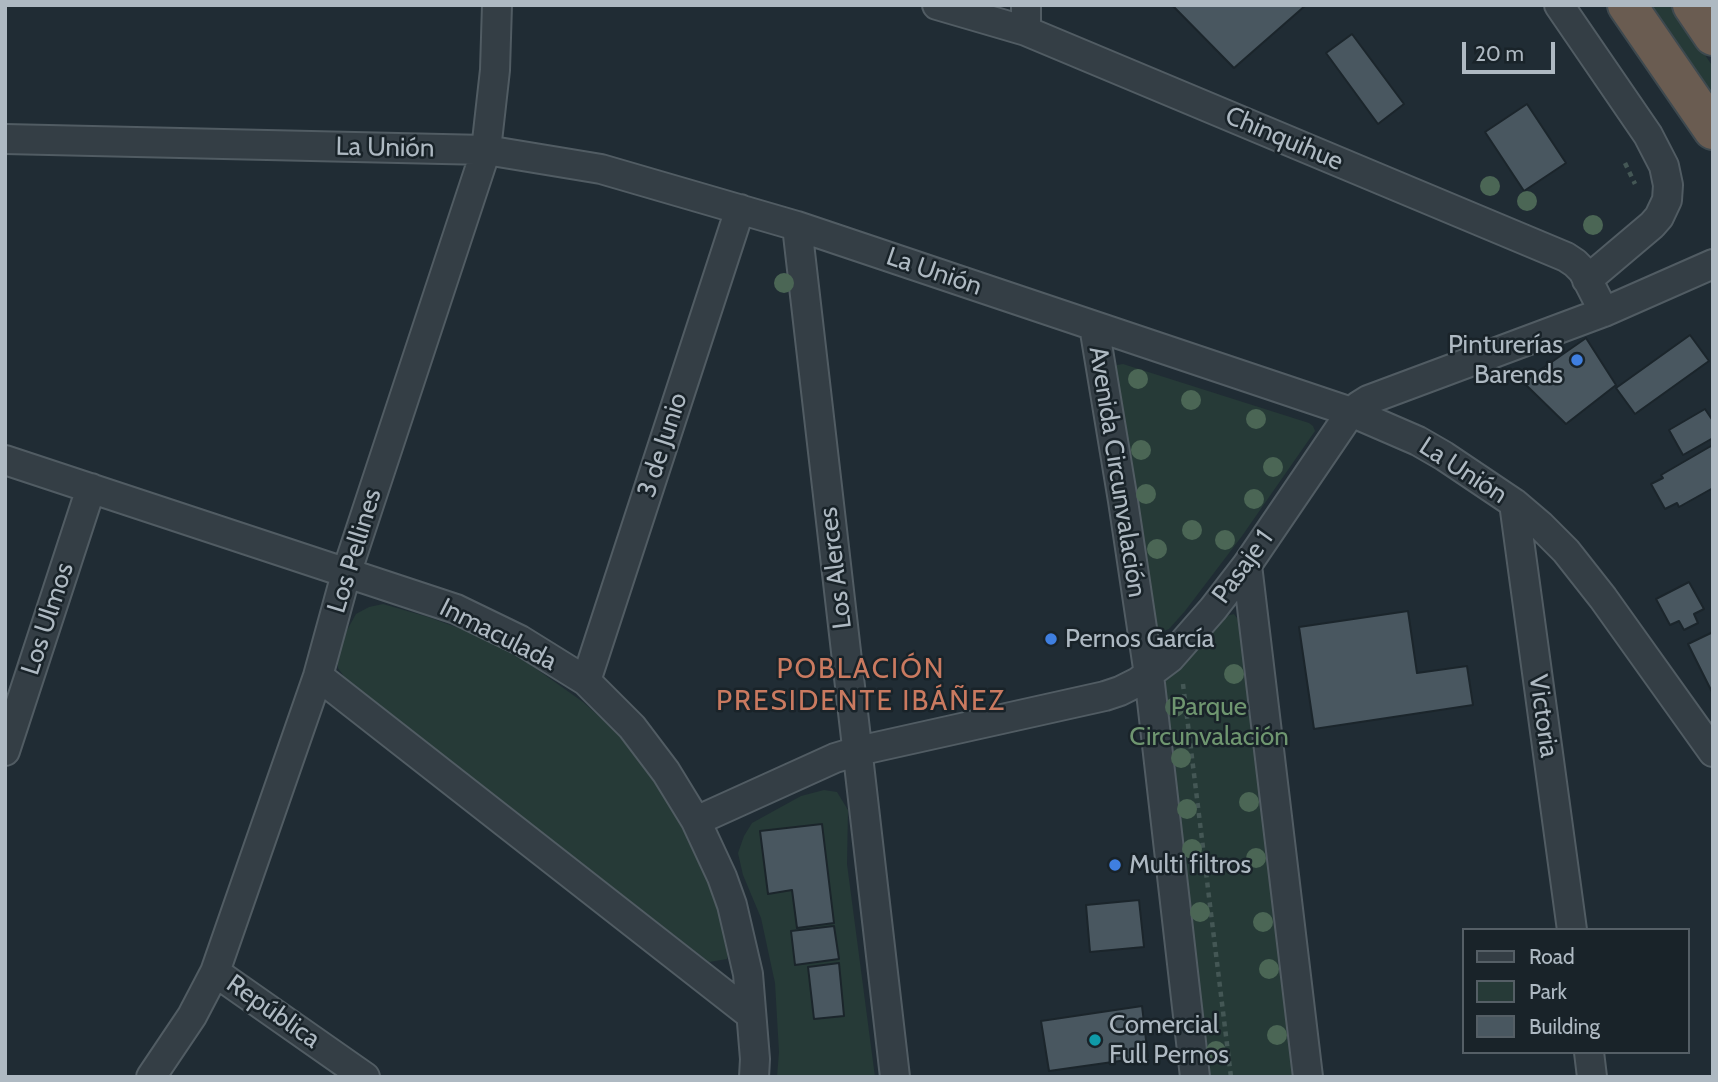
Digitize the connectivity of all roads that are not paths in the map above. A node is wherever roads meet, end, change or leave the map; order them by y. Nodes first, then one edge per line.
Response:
1 (497, 5) edge
2 (937, 5) edge
3 (1559, 5) edge
4 (1627, 5) edge
5 (1692, 5) edge
6 (1026, 18) edge
7 (1713, 36) edge
8 (1713, 130) edge
9 (5, 139) edge
10 (486, 150) junction
11 (740, 209) junction
12 (797, 226) junction
13 (1713, 264) edge
14 (1587, 280) junction
15 (1604, 312) junction
16 (1094, 326) junction
17 (1351, 412) junction
18 (5, 460) edge
19 (91, 488) junction
20 (1514, 503) junction
21 (1247, 565) junction
22 (346, 574) junction
23 (1149, 675) junction
24 (318, 676) junction
25 (586, 681) junction
26 (5, 751) edge
27 (858, 751) junction
28 (1713, 752) edge
29 (696, 821) junction
30 (1572, 928) edge
31 (215, 972) junction
32 (751, 1015) junction
33 (1588, 1054) edge
34 (151, 1077) edge
35 (365, 1077) edge
36 (754, 1077) edge
37 (895, 1077) edge
38 (1195, 1077) edge
39 (1308, 1077) edge
40 (1592, 1077) edge

1 - 10 street, Los Pellines
2 - 6 street, Chinquihue
3 - 14 street
4 - 8 highway
5 - 7 highway
6 - 14 street, Chinquihue
9 - 10 street, La Unión
10 - 11 street, La Unión
10 - 22 street, Los Pellines
11 - 12 street, La Unión
11 - 25 street, 3 de Junio
12 - 16 street, La Unión
12 - 27 street, Los Alerces
13 - 15 street, Pasaje 1
14 - 15 street, Chinquihue
15 - 17 street, Pasaje 1
16 - 17 street, La Unión
16 - 23 street, Avenida Circunvalación
17 - 20 street, La Unión
17 - 21 street, Pasaje 1
18 - 19 street, Inmaculada
19 - 22 street, Inmaculada
19 - 26 street, Los Ulmos
20 - 28 street, La Unión
20 - 30 street, Victoria
21 - 23 street, Pasaje 1
21 - 39 street
22 - 24 street, Los Pellines
22 - 25 street, Inmaculada
23 - 27 street, Pasaje 1
23 - 38 street, Avenida Circunvalación
24 - 31 street, Los Pellines
24 - 32 street
25 - 29 street, Inmaculada
27 - 29 street, Pasaje 1
27 - 37 street, Los Alerces
29 - 32 street, Inmaculada
31 - 34 street, Los Pellines
31 - 35 street, República
32 - 36 street, Inmaculada
33 - 40 street

